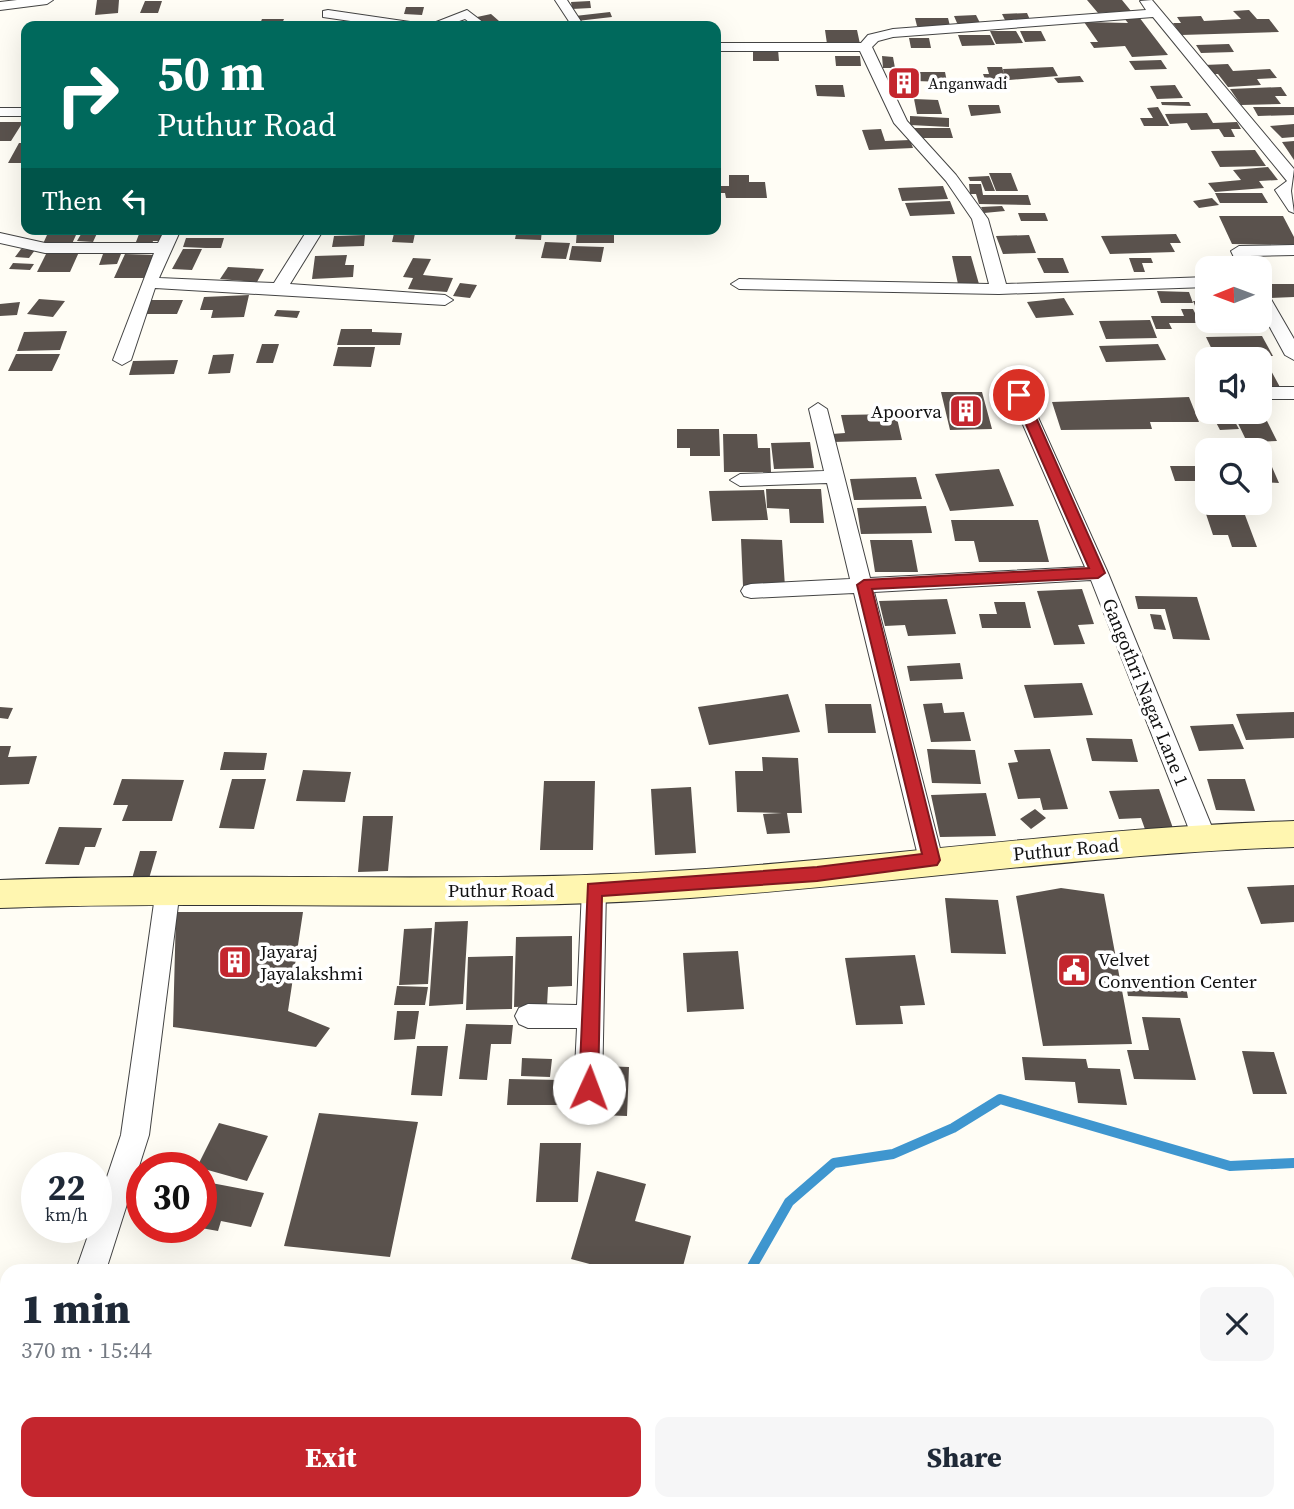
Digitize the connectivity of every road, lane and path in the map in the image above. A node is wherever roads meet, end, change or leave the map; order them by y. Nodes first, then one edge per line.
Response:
1 (47, 0) edge
2 (561, 0) edge
3 (1145, 0) edge
4 (0, 6) edge
5 (1156, 13) junction
6 (328, 14) dead end
7 (376, 21) edge
8 (447, 21) edge
9 (476, 21) edge
10 (575, 21) edge
11 (721, 47) edge
12 (865, 47) junction
13 (21, 111) edge
14 (0, 112) edge
15 (1294, 181) edge
16 (1294, 208) edge
17 (170, 235) edge
18 (312, 235) edge
19 (0, 238) edge
20 (164, 248) junction
21 (1294, 250) edge
22 (1241, 256) edge
23 (1195, 282) edge
24 (149, 283) junction
25 (739, 284) dead end
26 (279, 288) junction
27 (999, 289) junction
28 (445, 300) dead end
29 (1272, 316) edge
30 (1294, 355) edge
31 (122, 360) dead end
32 (1272, 393) edge
33 (1294, 393) edge
34 (1019, 395) dead end
35 (818, 409) dead end
36 (833, 477) junction
37 (740, 480) dead end
38 (1098, 573) junction
39 (864, 585) junction
40 (751, 591) dead end
41 (1294, 834) edge
42 (1204, 837) junction
43 (931, 860) junction
44 (168, 889) junction
45 (594, 889) junction
46 (0, 894) edge
47 (528, 1016) dead end
48 (591, 1017) junction
49 (589, 1088) dead end
50 (93, 1264) edge

1 - 4 street
2 - 10 street
3 - 5 street
5 - 12 street
5 - 15 street
6 - 7 street
8 - 9 street
11 - 12 street
12 - 27 street
13 - 14 street
15 - 16 street
17 - 20 street
18 - 26 street
19 - 20 street
20 - 24 street
21 - 22 street
23 - 27 street
24 - 26 street
24 - 31 street
25 - 27 street
26 - 28 street
29 - 30 street
32 - 33 street
34 - 38 street, Gangothri Nagar Lane 1
35 - 36 street
36 - 37 street
36 - 39 street
38 - 39 street
38 - 42 street, Gangothri Nagar Lane 1
39 - 40 street
39 - 43 street
41 - 42 street, Puthur Road
42 - 43 street, Puthur Road
43 - 45 street, Puthur Road
44 - 45 street, Puthur Road
44 - 46 street, Puthur Road
44 - 50 street
45 - 48 street
47 - 48 street
48 - 49 street

